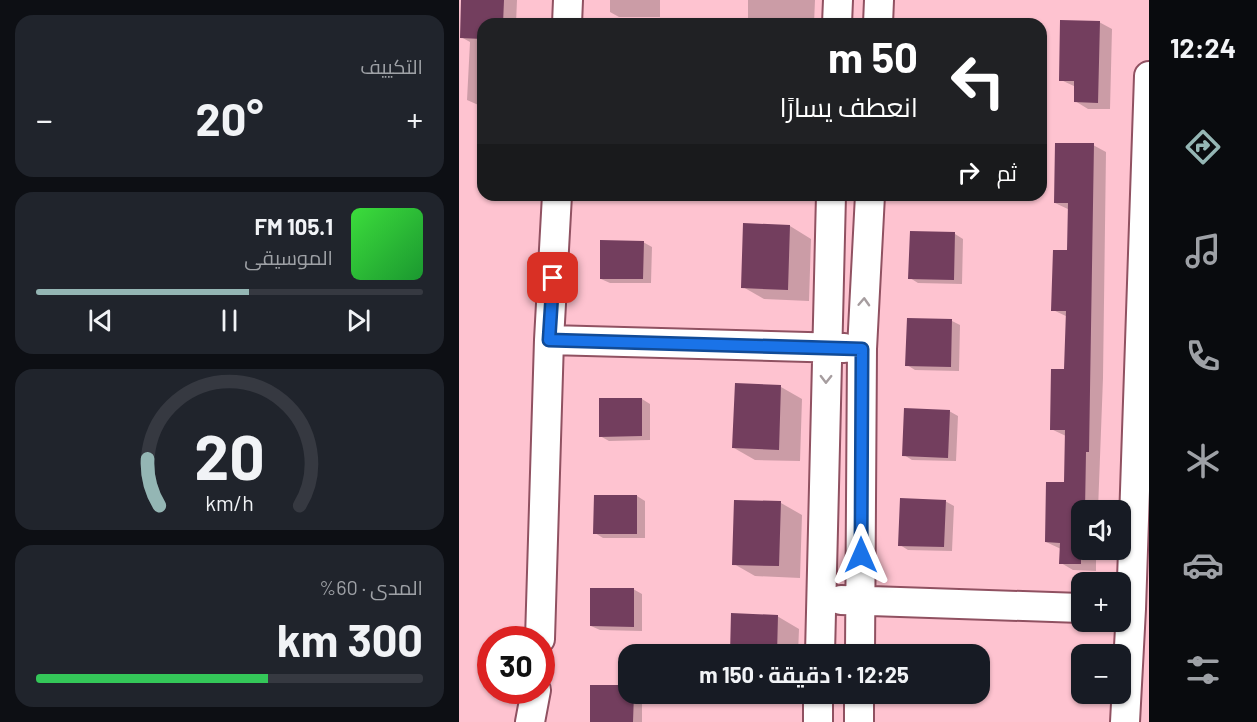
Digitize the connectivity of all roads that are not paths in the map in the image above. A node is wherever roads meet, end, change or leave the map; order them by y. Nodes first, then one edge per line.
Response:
1 (568, 0) edge
2 (838, 0) edge
3 (879, 0) edge
4 (567, 18) edge
5 (837, 18) edge
6 (878, 18) edge
7 (1149, 76) edge
8 (557, 201) edge
9 (831, 201) edge
10 (870, 201) edge
11 (549, 340) junction
12 (827, 346) junction
13 (862, 349) junction
14 (1128, 572) edge
15 (821, 600) junction
16 (861, 601) junction
17 (1071, 608) edge
18 (540, 626) edge
19 (1126, 632) edge
20 (820, 644) edge
21 (860, 644) edge
22 (534, 704) edge
23 (819, 704) edge
24 (859, 704) edge
25 (530, 722) edge
26 (818, 722) edge
27 (859, 722) edge
28 (1125, 722) edge

1 - 4 street
2 - 5 street
3 - 6 street
7 - 14 street
8 - 11 street
9 - 12 street
13 -> 10 street
11 - 12 street
11 - 18 street
12 - 13 street
12 -> 15 street
13 - 16 street
15 - 16 street
15 - 20 street
16 - 17 street
16 - 21 street
19 - 28 street
22 - 25 street
23 - 26 street
24 - 27 street

